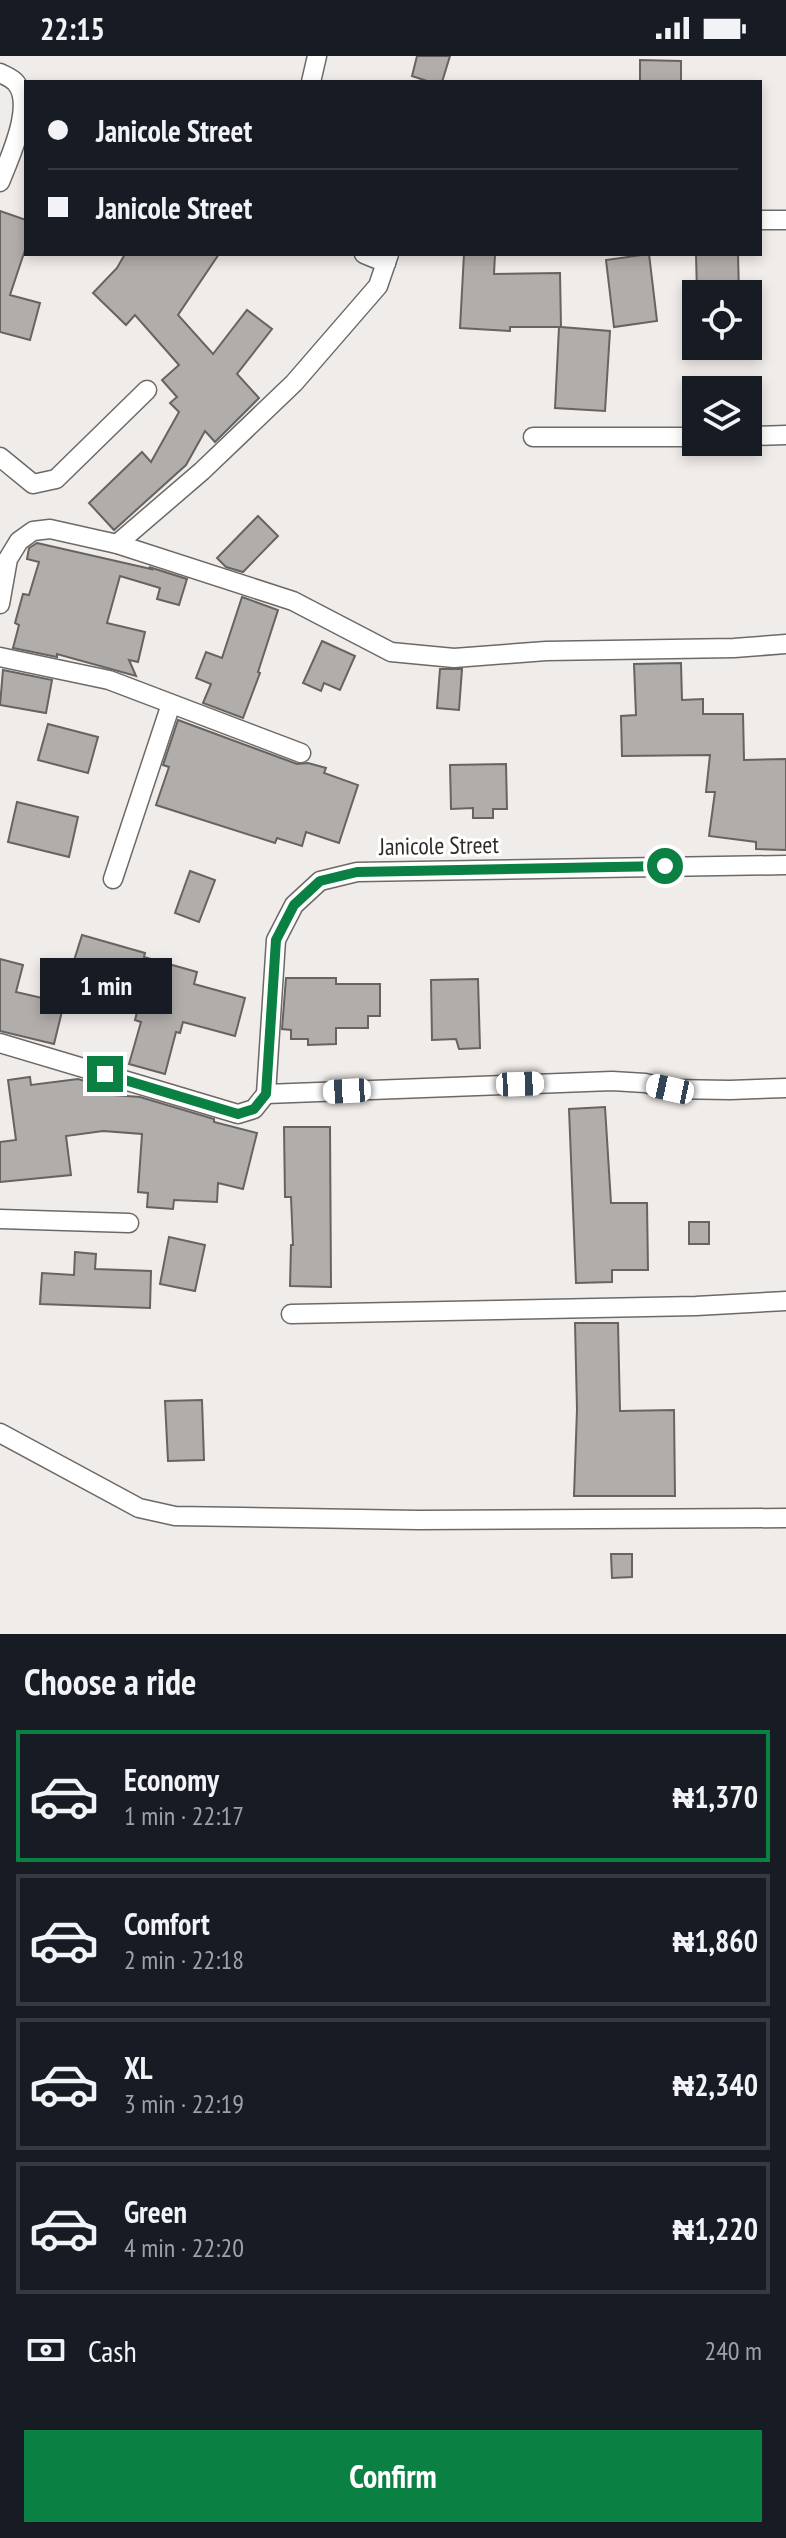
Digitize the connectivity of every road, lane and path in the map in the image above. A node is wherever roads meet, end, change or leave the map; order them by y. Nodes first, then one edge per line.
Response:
1 (316, 56) edge
2 (0, 73) edge
3 (311, 80) edge
4 (24, 126) edge
5 (0, 182) edge
6 (762, 220) edge
7 (786, 220) edge
8 (388, 259) edge
9 (147, 390) dead end
10 (786, 435) edge
11 (762, 436) edge
12 (533, 437) dead end
13 (682, 437) edge
14 (0, 457) edge
15 (117, 544) junction
16 (0, 604) edge
17 (786, 644) edge
18 (0, 657) edge
19 (171, 704) junction
20 (301, 753) dead end
21 (786, 865) edge
22 (113, 879) dead end
23 (0, 1043) edge
24 (786, 1088) edge
25 (266, 1094) junction
26 (0, 1219) edge
27 (129, 1223) dead end
28 (786, 1301) edge
29 (291, 1314) dead end
30 (0, 1433) edge
31 (786, 1518) edge

1 - 3 street
2 - 4 street
4 - 5 street
6 - 7 street
8 - 15 street
9 - 14 street
10 - 11 street
12 - 13 street
15 - 16 street
15 - 17 street
18 - 19 street
19 - 20 street
19 - 22 street
21 - 25 street, Janicole Street
23 - 25 street
24 - 25 street
26 - 27 street
28 - 29 street
30 - 31 street

